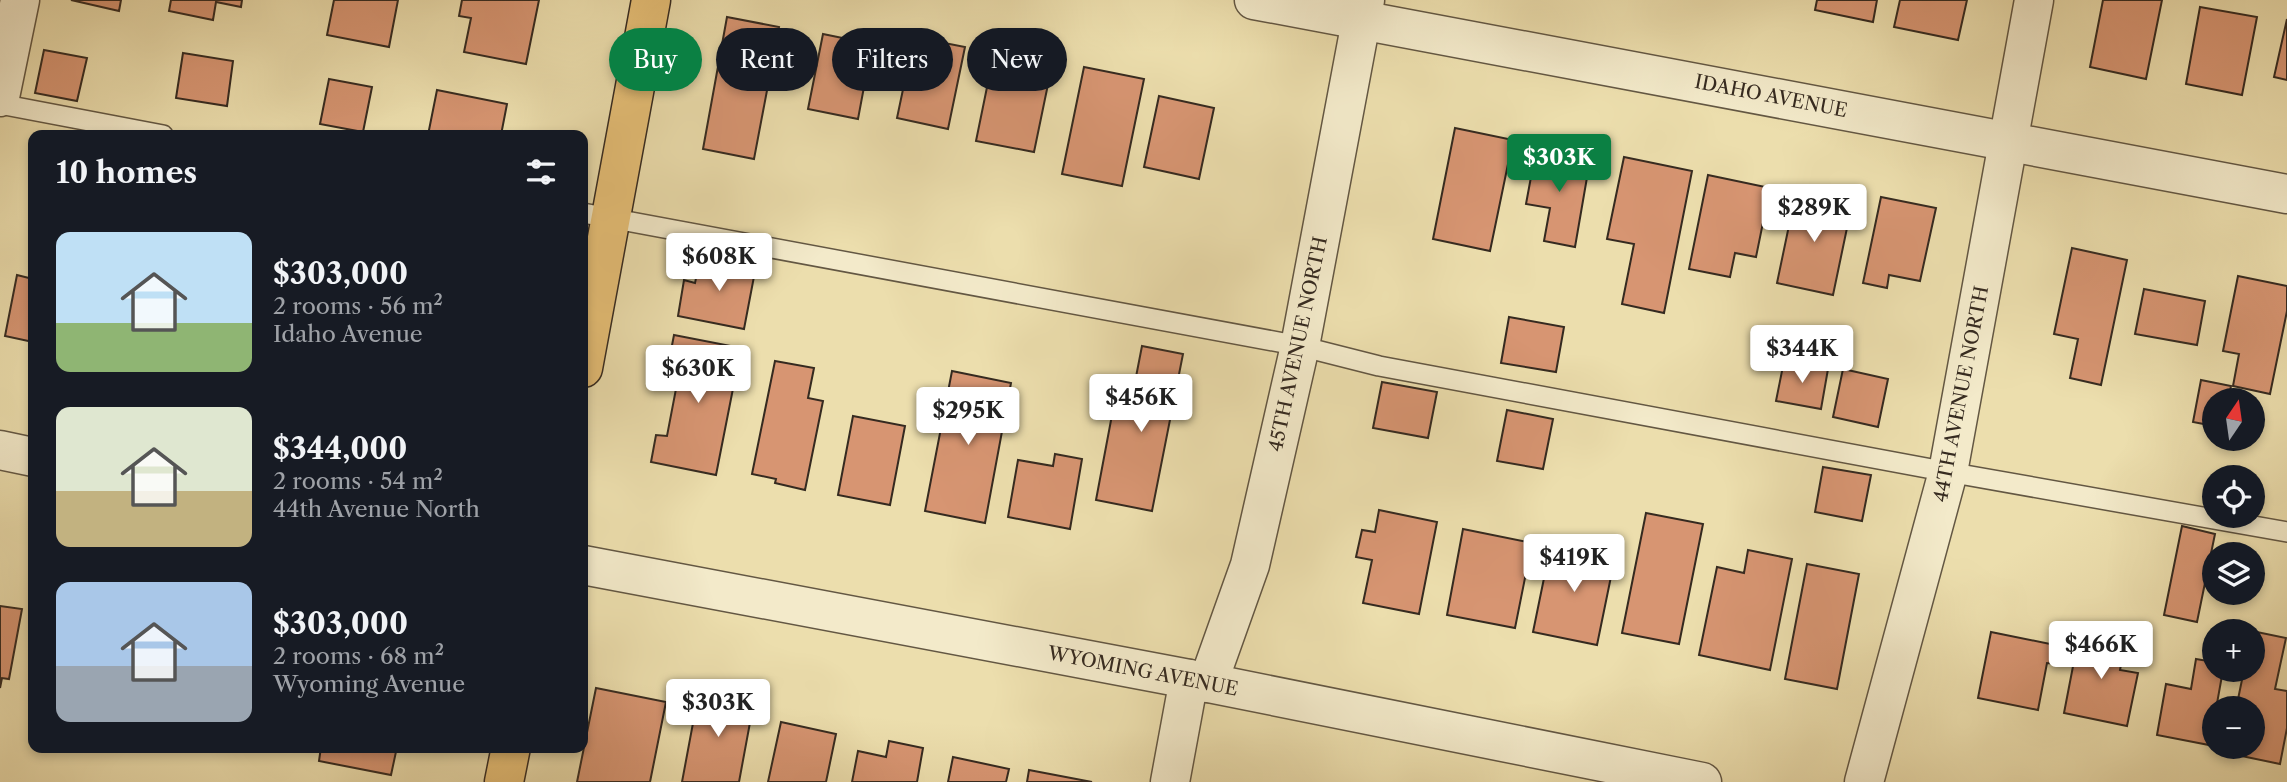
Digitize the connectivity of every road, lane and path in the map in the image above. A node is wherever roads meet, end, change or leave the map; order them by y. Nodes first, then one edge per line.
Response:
1 (20, 0) edge
2 (651, 0) edge
3 (1254, 0) edge
4 (2034, 0) edge
5 (1364, 10) edge
6 (0, 97) edge
7 (0, 104) edge
8 (137, 130) edge
9 (2010, 140) junction
10 (2287, 194) edge
11 (597, 216) edge
12 (588, 314) edge
13 (1300, 346) junction
14 (0, 450) edge
15 (28, 456) edge
16 (1948, 472) junction
17 (2287, 532) edge
18 (588, 566) edge
19 (1198, 681) junction
20 (510, 753) edge
21 (504, 782) edge
22 (1170, 782) edge
23 (1702, 782) edge
24 (1864, 782) edge

1 - 6 street
2 - 11 main road
3 - 5 street, IDAHO AVENUE
4 - 9 street, 44TH AVENUE NORTH
5 - 9 street, IDAHO AVENUE
5 - 13 street, 45TH AVENUE NORTH
7 - 8 lane
9 - 10 street, IDAHO AVENUE
9 - 16 street, 44TH AVENUE NORTH
11 - 12 main road
11 - 13 lane
13 - 16 lane
13 - 19 street, 45TH AVENUE NORTH
14 - 15 street
16 - 17 lane
16 - 24 street, 44TH AVENUE NORTH
18 - 19 street, WYOMING AVENUE
19 - 22 street, 45TH AVENUE NORTH
19 - 23 street, WYOMING AVENUE
20 - 21 main road

